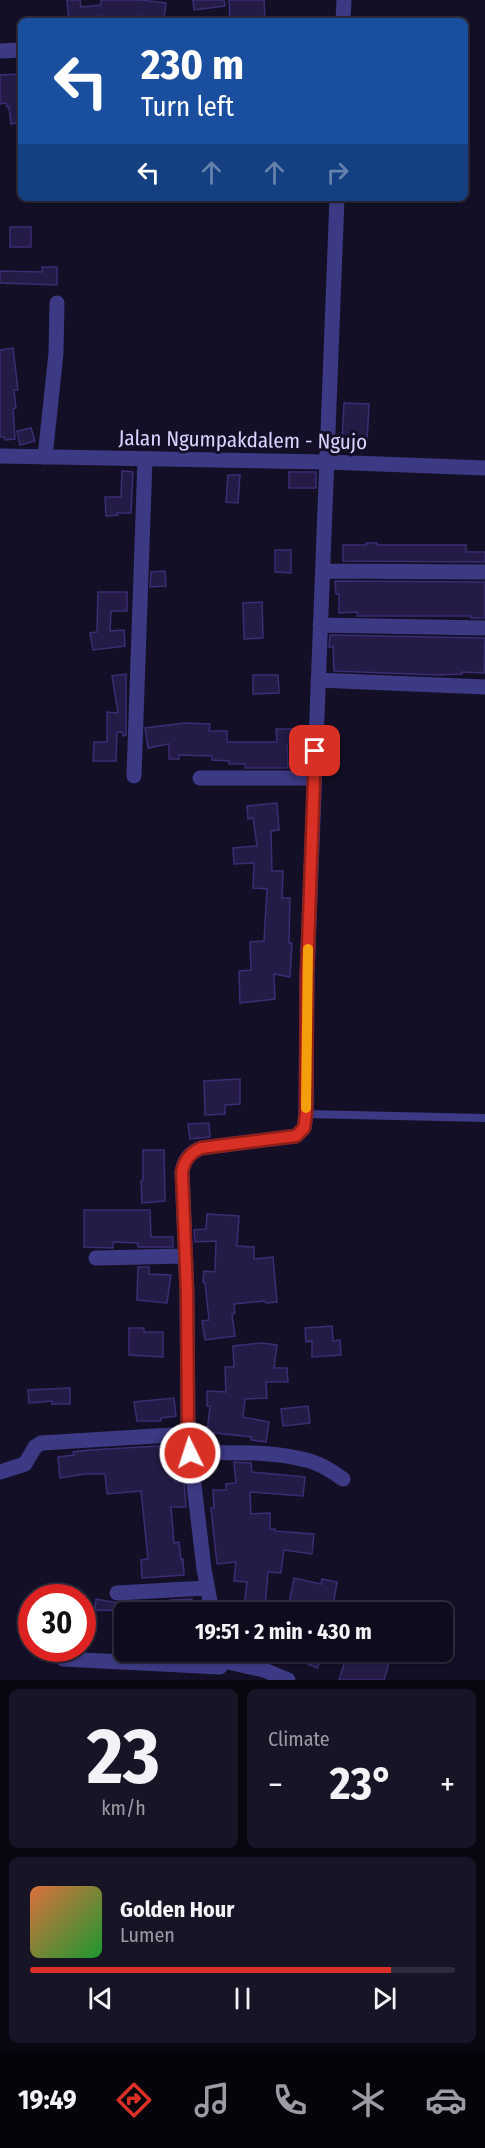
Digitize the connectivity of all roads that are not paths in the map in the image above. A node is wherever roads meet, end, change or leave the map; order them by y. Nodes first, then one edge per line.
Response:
1 (344, 0) edge
2 (343, 18) edge
3 (18, 50) edge
4 (0, 51) edge
5 (337, 201) edge
6 (57, 303) dead end
7 (0, 456) edge
8 (45, 457) junction
9 (145, 459) junction
10 (327, 462) junction
11 (485, 468) edge
12 (323, 571) junction
13 (485, 572) edge
14 (320, 625) junction
15 (485, 628) edge
16 (318, 680) junction
17 (485, 687) edge
18 (134, 776) dead end
19 (200, 778) dead end
20 (314, 778) junction
21 (306, 1114) junction
22 (485, 1118) edge
23 (185, 1256) junction
24 (96, 1258) dead end
25 (188, 1434) junction
26 (190, 1453) junction
27 (0, 1472) edge
28 (343, 1479) dead end
29 (207, 1588) junction
30 (117, 1593) dead end
31 (210, 1602) edge
32 (96, 1660) edge
33 (219, 1665) edge
34 (288, 1680) edge

1 - 2 street
3 - 4 street
5 - 10 street
6 - 8 street
7 - 8 street, Jalan Ngumpakdalem - Ngujo
8 - 9 street, Jalan Ngumpakdalem - Ngujo
9 - 10 street, Jalan Ngumpakdalem - Ngujo
9 - 18 street
10 - 11 street, Jalan Ngumpakdalem - Ngujo
10 - 12 street
12 - 13 street
12 - 14 street
14 - 15 street
14 - 16 street
16 - 17 street
16 - 20 street
19 - 20 street
20 - 21 street
21 - 22 lane
21 - 23 street
23 - 24 street
23 - 25 street
25 - 26 street
25 - 27 street
26 - 28 street
26 - 29 street
29 - 30 street
29 - 31 street
32 - 33 street
33 - 34 street

